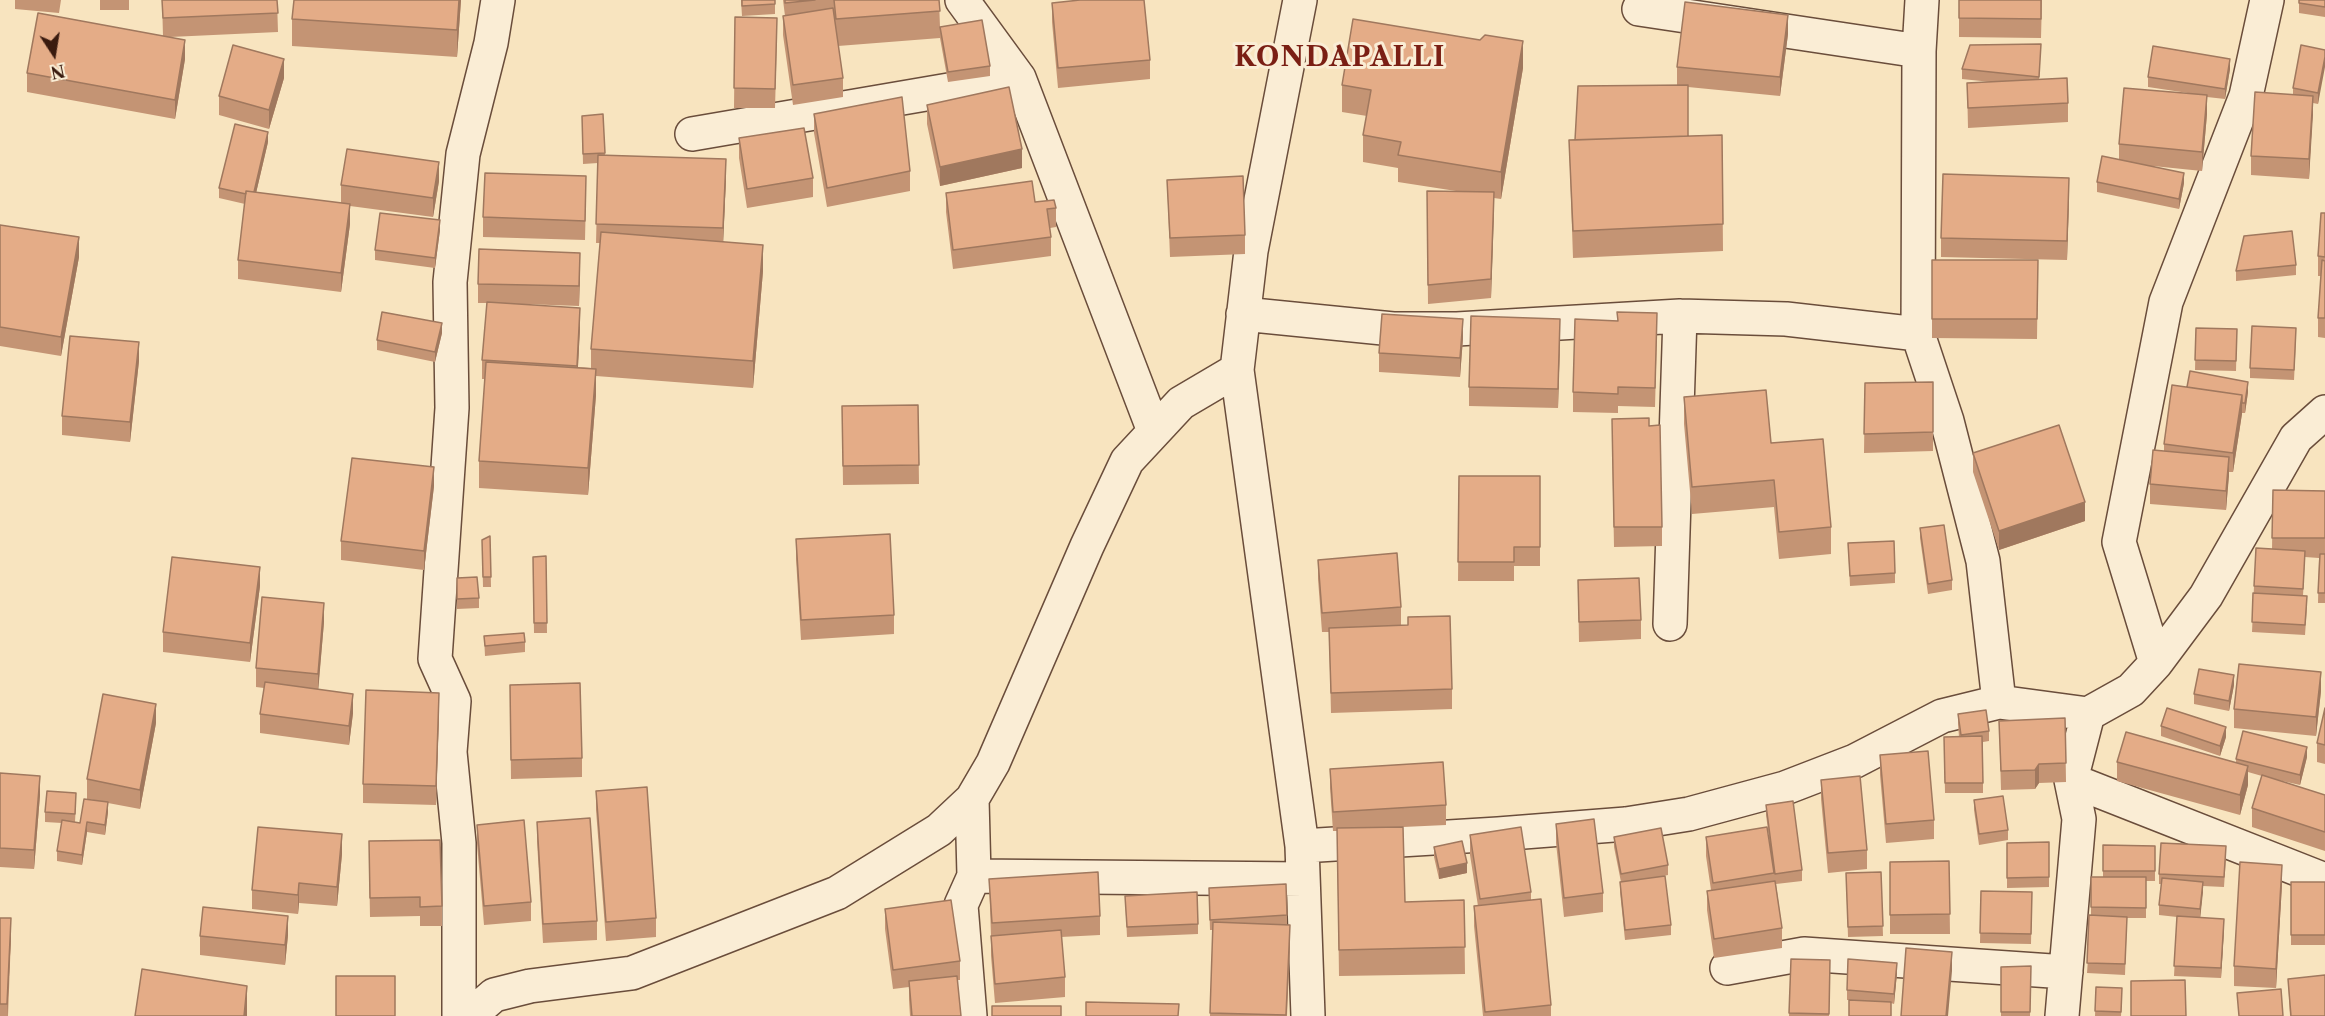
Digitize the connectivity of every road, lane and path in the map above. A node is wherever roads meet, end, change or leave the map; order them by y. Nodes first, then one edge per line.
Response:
1 (498, 0) edge
2 (962, 0) edge
3 (1300, 0) edge
4 (1922, 0) edge
5 (2267, 0) edge
6 (1639, 9) dead end
7 (1919, 51) junction
8 (1019, 78) junction
9 (692, 134) dead end
10 (1243, 314) junction
11 (1680, 316) junction
12 (1918, 334) junction
13 (1238, 370) junction
14 (2325, 412) edge
15 (1154, 431) junction
16 (1670, 624) dead end
17 (2156, 663) junction
18 (1999, 702) junction
19 (2088, 714) junction
20 (2071, 780) junction
21 (972, 799) junction
22 (1302, 846) junction
23 (974, 876) junction
24 (1303, 879) junction
25 (2325, 880) edge
26 (1726, 968) dead end
27 (2066, 972) junction
28 (459, 1016) edge
29 (470, 1016) edge
30 (970, 1016) edge
31 (1308, 1016) edge
32 (2062, 1016) edge

1 - 28 street
2 - 8 street
3 - 10 street
4 - 7 street
5 - 17 street
6 - 7 street
7 - 12 street
8 - 9 street
8 - 15 street
10 - 11 street
10 - 13 street
11 - 12 street
11 - 16 street
12 - 18 street
13 - 15 street
13 - 22 street
14 - 17 street
15 - 21 street
17 - 19 street
18 - 19 street
18 - 22 street
19 - 20 street
20 - 25 street
20 - 27 street
21 - 23 street
21 - 29 street
22 - 24 street
23 - 24 street
23 - 30 street
24 - 31 street
26 - 27 street
27 - 32 street

